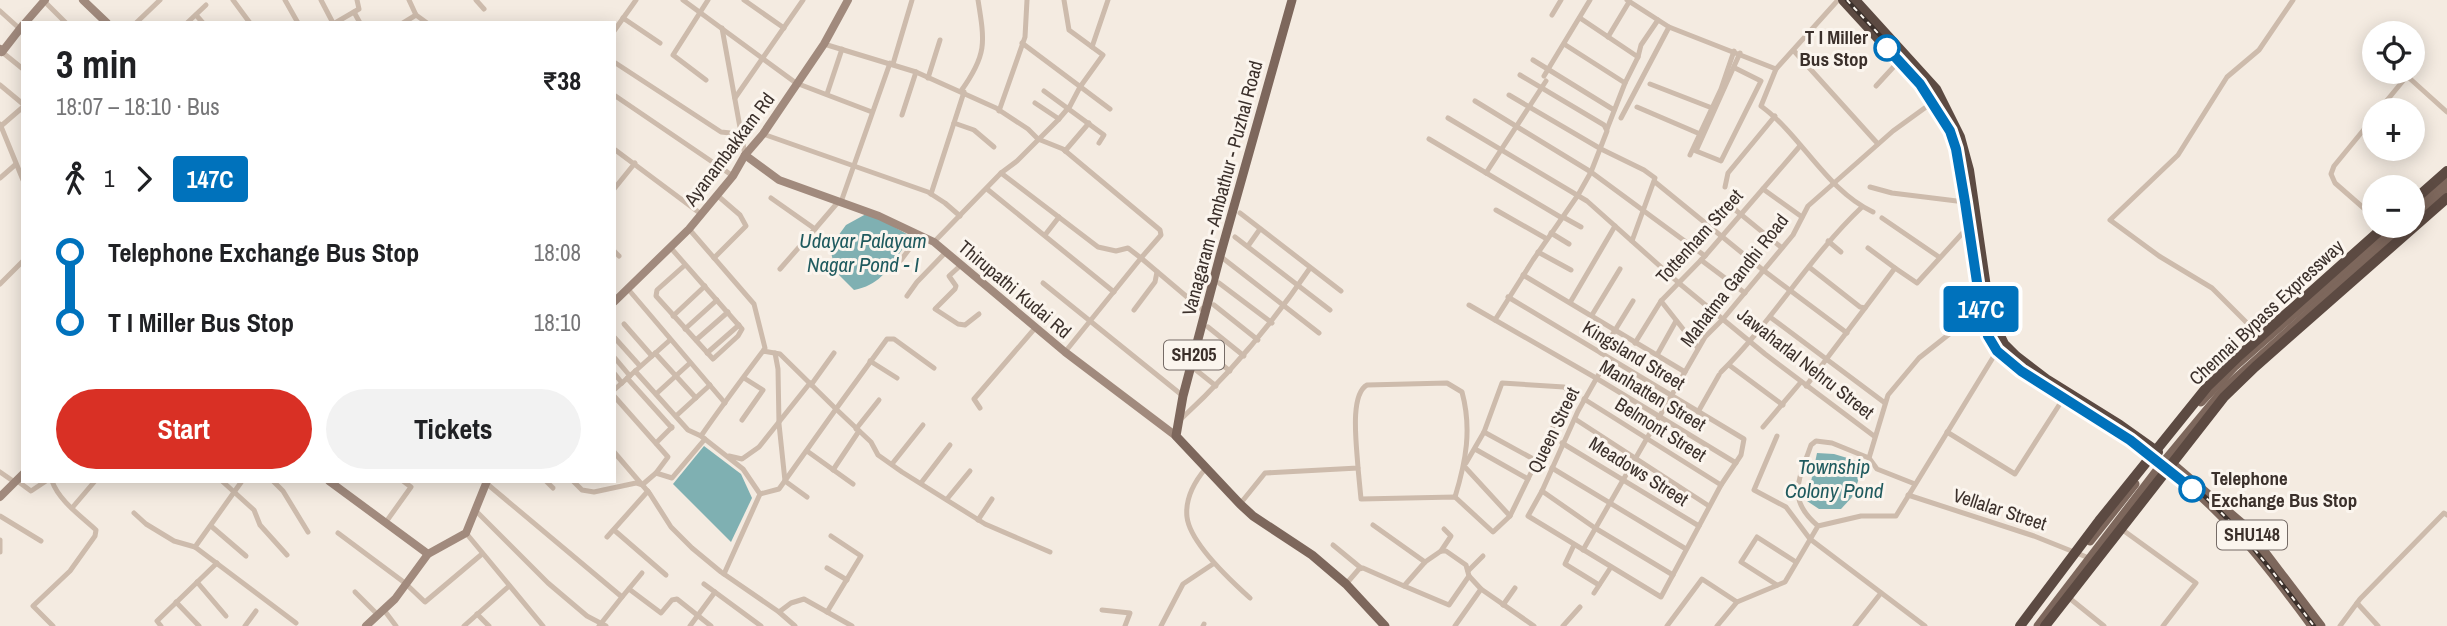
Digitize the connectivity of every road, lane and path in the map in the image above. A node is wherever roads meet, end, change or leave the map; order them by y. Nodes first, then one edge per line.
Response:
1 (83, 0) edge
2 (160, 0) edge
3 (233, 0) edge
4 (285, 0) edge
5 (321, 0) edge
6 (357, 0) edge
7 (409, 0) edge
8 (476, 0) edge
9 (636, 0) edge
10 (683, 0) edge
11 (708, 0) edge
12 (744, 0) edge
13 (803, 0) edge
14 (848, 0) edge
15 (912, 0) edge
16 (978, 0) edge
17 (1027, 0) edge
18 (1064, 0) edge
19 (1108, 0) edge
20 (1292, 0) edge
21 (1561, 0) edge
22 (1580, 0) edge
23 (1840, 0) edge
24 (1855, 0) edge
25 (2293, 0) edge
26 (44, 1) edge
27 (1628, 1) edge
28 (1589, 3) edge
29 (206, 5) dead end
30 (484, 9) dead end
31 (0, 11) edge
32 (354, 12) junction
33 (700, 12) junction
34 (196, 15) junction
35 (416, 15) junction
36 (1552, 15) dead end
37 (623, 18) junction
38 (1580, 18) junction
39 (1658, 20) junction
40 (28, 21) edge
41 (64, 21) edge
42 (105, 21) edge
43 (138, 21) edge
44 (189, 21) edge
45 (201, 21) edge
46 (249, 21) edge
47 (297, 21) edge
48 (333, 21) edge
49 (338, 21) edge
50 (359, 21) edge
51 (406, 21) edge
52 (424, 21) edge
53 (21, 26) edge
54 (1669, 27) junction
55 (616, 28) edge
56 (722, 28) junction
57 (21, 29) edge
58 (784, 29) junction
59 (1608, 37) junction
60 (940, 40) dead end
61 (660, 43) dead end
62 (1023, 43) junction
63 (824, 44) junction
64 (1564, 44) junction
65 (1092, 47) junction
66 (842, 49) junction
67 (1794, 51) junction
68 (1, 52) edge
69 (1737, 52) junction
70 (1638, 57) junction
71 (764, 58) junction
72 (1533, 60) dead end
73 (1899, 61) junction
74 (616, 63) edge
75 (891, 63) junction
76 (21, 67) edge
77 (1735, 68) junction
78 (1548, 69) junction
79 (1776, 69) junction
80 (916, 72) junction
81 (1520, 75) dead end
82 (928, 78) junction
83 (706, 80) dead end
84 (796, 83) junction
85 (1625, 83) junction
86 (1650, 84) dead end
87 (0, 85) edge
88 (1876, 86) dead end
89 (1080, 87) junction
90 (1542, 88) junction
91 (1044, 91) dead end
92 (962, 92) junction
93 (827, 94) junction
94 (1509, 95) dead end
95 (616, 96) edge
96 (1053, 97) junction
97 (735, 98) junction
98 (2389, 98) edge
99 (1475, 101) dead end
100 (1933, 102) junction
101 (21, 103) edge
102 (1035, 103) dead end
103 (21, 107) edge
104 (1530, 107) junction
105 (1637, 107) dead end
106 (1069, 108) junction
107 (1712, 108) junction
108 (1110, 109) dead end
109 (1045, 110) junction
110 (1614, 110) junction
111 (999, 111) junction
112 (872, 112) junction
113 (2447, 112) edge
114 (902, 115) dead end
115 (1775, 116) junction
116 (1448, 118) dead end
117 (1621, 118) dead end
118 (1059, 119) junction
119 (954, 123) junction
120 (1089, 123) junction
121 (1, 125) edge
122 (1517, 126) junction
123 (1607, 129) junction
124 (2362, 132) edge
125 (740, 134) junction
126 (763, 134) junction
127 (1700, 134) junction
128 (1038, 139) junction
129 (1429, 139) dead end
130 (1099, 143) dead end
131 (1878, 144) junction
132 (1800, 146) junction
133 (994, 147) dead end
134 (1601, 149) junction
135 (616, 150) edge
136 (1501, 150) junction
137 (1066, 151) junction
138 (745, 155) junction
139 (1690, 155) dead end
140 (635, 163) junction
141 (15, 165) junction
142 (852, 166) junction
143 (2447, 171) edge
144 (1591, 172) junction
145 (1001, 173) junction
146 (1486, 173) junction
147 (21, 176) edge
148 (733, 176) junction
149 (0, 178) edge
150 (2447, 180) edge
151 (1834, 181) junction
152 (1655, 182) junction
153 (616, 187) edge
154 (1725, 187) dead end
155 (1870, 187) dead end
156 (2447, 188) edge
157 (987, 189) junction
158 (1763, 189) junction
159 (2425, 190) edge
160 (931, 194) junction
161 (718, 195) junction
162 (1578, 195) junction
163 (771, 198) dead end
164 (2447, 198) edge
165 (2425, 199) edge
166 (840, 201) junction
167 (1965, 202) junction
168 (1862, 207) junction
169 (2362, 207) edge
170 (2425, 207) edge
171 (1733, 208) dead end
172 (1642, 209) junction
173 (1496, 210) dead end
174 (1873, 212) dead end
175 (1240, 213) dead end
176 (701, 214) junction
177 (1740, 215) junction
178 (960, 216) junction
179 (1059, 217) junction
180 (1802, 217) junction
181 (1562, 218) junction
182 (1882, 218) dead end
183 (1615, 226) junction
184 (1969, 226) junction
185 (1581, 227) dead end
186 (689, 229) junction
187 (816, 229) junction
188 (1260, 229) junction
189 (1045, 235) junction
190 (919, 236) junction
191 (1549, 236) junction
192 (1722, 236) junction
193 (1235, 237) dead end
194 (2375, 238) edge
195 (2376, 238) edge
196 (2391, 238) edge
197 (1632, 241) junction
198 (1828, 241) junction
199 (934, 242) junction
200 (1569, 244) dead end
201 (1248, 246) junction
202 (670, 247) junction
203 (1782, 248) junction
204 (1868, 248) dead end
205 (946, 252) junction
206 (1538, 252) junction
207 (1841, 252) dead end
208 (1220, 256) junction
209 (1939, 257) junction
210 (714, 258) junction
211 (1141, 258) junction
212 (1703, 258) junction
213 (901, 260) dead end
214 (21, 263) edge
215 (685, 265) junction
216 (961, 265) junction
217 (1809, 267) junction
218 (1310, 268) junction
219 (1895, 268) junction
220 (780, 269) dead end
221 (1620, 269) dead end
222 (1571, 270) dead end
223 (1763, 270) junction
224 (1157, 272) junction
225 (1523, 275) junction
226 (1044, 283) dead end
227 (0, 284) edge
228 (1219, 284) dead end
229 (1680, 284) junction
230 (1298, 285) junction
231 (705, 286) junction
232 (628, 289) junction
233 (1341, 291) dead end
234 (1791, 291) junction
235 (1114, 292) junction
236 (1745, 293) junction
237 (907, 296) dead end
238 (1508, 298) junction
239 (616, 300) edge
240 (717, 300) junction
241 (1571, 301) junction
242 (1661, 301) junction
243 (1633, 302) dead end
244 (1214, 305) dead end
245 (1285, 305) junction
246 (1469, 305) dead end
247 (1865, 308) junction
248 (1981, 309) junction
249 (1134, 310) dead end
250 (1330, 310) dead end
251 (728, 312) junction
252 (1206, 313) junction
253 (979, 314) dead end
254 (1592, 315) junction
255 (673, 316) junction
256 (1770, 317) junction
257 (1723, 319) junction
258 (1495, 320) junction
259 (1091, 321) junction
260 (1676, 321) junction
261 (1272, 323) junction
262 (624, 324) dead end
263 (1036, 327) junction
264 (1208, 327) dead end
265 (685, 328) junction
266 (1615, 330) junction
267 (1319, 333) dead end
268 (1847, 333) junction
269 (670, 340) junction
270 (696, 340) junction
271 (1258, 340) junction
272 (2264, 340) junction
273 (616, 341) edge
274 (1750, 341) junction
275 (1634, 343) junction
276 (1699, 348) junction
277 (1203, 350) dead end
278 (763, 351) junction
279 (1997, 351) junction
280 (1065, 352) junction
281 (775, 353) junction
282 (834, 353) dead end
283 (1601, 353) junction
284 (653, 354) junction
285 (1657, 355) junction
286 (1244, 356) junction
287 (1608, 358) junction
288 (1828, 358) junction
289 (616, 359) edge
290 (870, 361) junction
291 (690, 363) junction
292 (1729, 365) junction
293 (934, 368) dead end
294 (1196, 370) dead end
295 (1230, 371) junction
296 (1685, 372) junction
297 (616, 373) edge
298 (631, 375) junction
299 (676, 376) junction
300 (744, 377) junction
301 (1596, 378) junction
302 (897, 379) dead end
303 (810, 384) junction
304 (1804, 384) junction
305 (710, 385) junction
306 (1216, 386) junction
307 (616, 388) edge
308 (656, 394) junction
309 (1183, 396) junction
310 (1671, 396) junction
311 (616, 398) edge
312 (696, 398) junction
313 (1584, 399) junction
314 (2063, 399) junction
315 (879, 400) dead end
316 (1885, 402) junction
317 (725, 403) junction
318 (1783, 405) junction
319 (980, 408) dead end
320 (836, 409) junction
321 (1699, 412) junction
322 (1659, 416) junction
323 (677, 418) junction
324 (1574, 419) junction
325 (742, 420) dead end
326 (1178, 421) junction
327 (779, 424) junction
328 (923, 425) dead end
329 (1763, 427) dead end
330 (672, 428) junction
331 (858, 430) junction
332 (1485, 432) junction
333 (1947, 432) junction
334 (1175, 436) junction
335 (1777, 436) dead end
336 (1874, 436) junction
337 (703, 438) junction
338 (1647, 438) junction
339 (656, 443) junction
340 (1562, 443) junction
341 (950, 445) dead end
342 (1475, 449) junction
343 (807, 451) junction
344 (616, 454) edge
345 (724, 454) junction
346 (1636, 458) junction
347 (1869, 458) junction
348 (2160, 458) junction
349 (1537, 461) junction
350 (1736, 463) junction
351 (892, 464) junction
352 (1464, 466) junction
353 (1206, 468) junction
354 (1358, 468) junction
355 (1552, 468) junction
356 (833, 470) junction
357 (0, 471) edge
358 (970, 471) dead end
359 (656, 473) junction
360 (17, 478) edge
361 (1528, 478) junction
362 (1623, 479) junction
363 (785, 481) junction
364 (22, 483) edge
365 (43, 483) edge
366 (53, 483) edge
367 (93, 483) edge
368 (224, 483) edge
369 (240, 483) edge
370 (275, 483) edge
371 (332, 483) edge
372 (486, 483) edge
373 (487, 483) edge
374 (548, 483) edge
375 (575, 483) edge
376 (921, 483) junction
377 (413, 484) edge
378 (853, 484) dead end
379 (1915, 484) junction
380 (642, 485) junction
381 (1721, 485) junction
382 (553, 488) dead end
383 (234, 491) junction
384 (648, 491) junction
385 (1542, 491) junction
386 (760, 494) junction
387 (1908, 495) junction
388 (0, 497) edge
389 (807, 497) dead end
390 (1455, 497) junction
391 (947, 499) junction
392 (992, 499) dead end
393 (1609, 503) junction
394 (1240, 504) junction
395 (1709, 506) junction
396 (72, 508) junction
397 (475, 510) junction
398 (134, 513) dead end
399 (2447, 515) edge
400 (0, 516) edge
401 (1510, 516) junction
402 (978, 520) junction
403 (386, 522) junction
404 (2115, 524) junction
405 (1373, 525) dead end
406 (211, 526) junction
407 (1699, 526) junction
408 (1818, 526) junction
409 (1595, 528) junction
410 (1444, 529) dead end
411 (614, 530) junction
412 (308, 531) dead end
413 (338, 533) dead end
414 (466, 533) junction
415 (831, 536) dead end
416 (607, 537) dead end
417 (1810, 539) junction
418 (0, 540) edge
419 (41, 541) dead end
420 (1333, 545) dead end
421 (1574, 545) junction
422 (195, 547) junction
423 (1686, 549) junction
424 (1583, 550) junction
425 (1441, 551) junction
426 (0, 552) edge
427 (1050, 552) dead end
428 (428, 554) junction
429 (482, 554) junction
430 (286, 555) dead end
431 (246, 556) dead end
432 (1483, 556) dead end
433 (2085, 556) junction
434 (1425, 562) junction
435 (1797, 562) junction
436 (217, 563) junction
437 (1213, 564) junction
438 (1611, 567) junction
439 (827, 568) dead end
440 (1361, 568) junction
441 (642, 573) dead end
442 (1469, 573) junction
443 (724, 574) junction
444 (666, 575) dead end
445 (1673, 575) junction
446 (847, 580) junction
447 (197, 582) junction
448 (405, 583) junction
449 (704, 584) dead end
450 (1346, 584) junction
451 (1599, 585) junction
452 (1777, 585) junction
453 (509, 586) junction
454 (1404, 586) junction
455 (1515, 588) dead end
456 (629, 589) junction
457 (1481, 589) junction
458 (355, 592) dead end
459 (715, 592) junction
460 (1594, 593) dead end
461 (1881, 593) junction
462 (2063, 593) junction
463 (622, 597) junction
464 (1250, 598) dead end
465 (176, 602) junction
466 (1737, 602) junction
467 (2299, 602) junction
468 (2357, 603) junction
469 (1503, 605) junction
470 (1580, 607) dead end
471 (1102, 610) dead end
472 (256, 611) dead end
473 (827, 611) junction
474 (381, 612) junction
475 (779, 612) junction
476 (477, 614) junction
477 (226, 615) dead end
478 (698, 615) junction
479 (1917, 620) junction
480 (296, 623) dead end
481 (48, 624) edge
482 (157, 624) edge
483 (602, 625) edge
484 (199, 626) edge
485 (245, 626) edge
486 (366, 626) edge
487 (396, 626) edge
488 (464, 626) edge
489 (489, 626) edge
490 (543, 626) edge
491 (690, 626) edge
492 (712, 626) edge
493 (761, 626) edge
494 (795, 626) edge
495 (852, 626) edge
496 (1125, 626) edge
497 (1161, 626) edge
498 (1385, 626) edge
499 (1455, 626) edge
500 (1534, 626) edge
501 (1563, 626) edge
502 (1667, 626) edge
503 (1717, 626) edge
504 (1855, 626) edge
505 (1912, 626) edge
506 (1925, 626) edge
507 (2022, 626) edge
508 (2038, 626) edge
509 (2045, 626) edge
510 (2104, 626) edge
511 (2163, 626) edge
512 (2312, 626) edge
513 (2321, 626) edge
514 (2340, 626) edge
515 (2378, 626) edge

1 - 42 street
2 - 43 street
3 - 46 street
4 - 47 street
5 - 48 street
6 - 32 street
7 - 35 street
8 - 30 street
9 - 37 street
10 - 33 street
11 - 33 street
12 - 58 street
13 - 58 street
14 - 63 street, Ayanambakkam Rd
15 - 75 street
16 - 92 street
17 - 62 street
18 - 65 street
19 - 65 street
20 - 208 main road, Vanagaram - Ambathur - Puzhal Road / SH205
21 - 36 street
22 - 28 street
23 - 67 street
23 - 73 highway, SHU148
24 - 348 highway, SHU148
25 - 272 street
26 - 40 street
26 - 41 street
27 - 39 street
27 - 59 street
28 - 38 street
29 - 34 street
31 - 53 street
32 - 49 street
32 - 50 street
33 - 56 street
33 - 83 street
34 - 44 street
34 - 45 street
35 - 51 street
35 - 52 street
37 - 55 street
37 - 61 street
38 - 59 street
38 - 64 street
39 - 54 street
39 - 70 street
54 - 69 street
54 - 117 street
56 - 71 street
56 - 97 street
57 - 68 street
58 - 71 street
59 - 70 street
60 - 82 street
62 - 89 street
62 - 111 street
63 - 66 street
63 - 84 street, Ayanambakkam Rd
64 - 78 street
64 - 85 street
65 - 89 street
66 - 75 street
66 - 93 street
67 - 79 street
67 - 131 street
68 - 76 street
69 - 77 street
69 - 79 street
69 - 107 street
70 - 85 street
71 - 84 street
71 - 97 street
72 - 78 street
73 - 88 street
73 - 100 highway, SHU148
74 - 125 street
75 - 80 street
75 - 112 street
77 - 77 street
78 - 90 street
78 - 110 street
79 - 115 street
80 - 82 street
80 - 114 street
81 - 90 street
82 - 92 street
84 - 93 street
84 - 126 street, Ayanambakkam Rd
85 - 110 street
86 - 107 street
87 - 101 street
89 - 106 street
89 - 108 street
90 - 104 street
90 - 123 street
91 - 96 street
92 - 111 street
92 - 119 street
93 - 112 street
94 - 104 street
95 - 148 street
96 - 106 street
96 - 109 street
97 - 125 street
98 - 113 street
99 - 122 street
100 - 131 street, Mahatma Gandhi Road
100 - 167 highway, SHU148
102 - 109 street
103 - 121 street
104 - 122 street
104 - 134 street
105 - 127 street
106 - 118 street
106 - 120 street
107 - 127 street
109 - 118 street
110 - 123 street
111 - 128 street
112 - 142 street
115 - 132 street
115 - 154 street
116 - 136 street, Jawaharlal Nehru Street
118 - 128 street
119 - 133 street
119 - 160 street
120 - 130 street
120 - 137 street
121 - 141 street
122 - 136 street
122 - 144 street
123 - 134 street
124 - 169 street
125 - 138 street
126 - 138 street, Ayanambakkam Rd
126 - 142 street
127 - 139 street
128 - 137 street
128 - 145 street
129 - 146 street
131 - 151 street, Mahatma Gandhi Road
132 - 151 street
132 - 158 street, Tottenham Street
134 - 144 street
134 - 152 street
135 - 140 street
136 - 146 street
136 - 162 street, Jawaharlal Nehru Street
137 - 211 street
138 - 148 street, Ayanambakkam Rd
138 - 166 street, Thirupathi Kudai Rd
140 - 153 street
140 - 176 street
141 - 147 street
141 - 149 street
142 - 160 street
142 - 166 street
143 - 159 highway
144 - 162 street
144 - 172 street
145 - 157 street
145 - 179 street
146 - 181 street
148 - 161 street, Ayanambakkam Rd
150 - 165 main road
151 - 168 street
151 - 180 street, Mahatma Gandhi Road
152 - 172 street
152 - 192 street
155 - 167 street
156 - 170 main road
157 - 178 street
157 - 189 street
158 - 177 street, Tottenham Street
158 - 180 street
160 - 178 street
161 - 176 street, Ayanambakkam Rd
161 - 210 street
162 - 181 street
162 - 183 street, Jawaharlal Nehru Street
163 - 187 street
164 - 509 highway, Chennai Bypass Expressway, bridge
166 - 187 street
166 - 190 street, Thirupathi Kudai Rd
167 - 184 highway, SHU148
168 - 174 street
168 - 198 street
171 - 177 street
172 - 197 street
172 - 212 street
173 - 191 street
175 - 188 street
176 - 186 street, Ayanambakkam Rd
177 - 192 street, Tottenham Street
177 - 203 street
178 - 199 street
179 - 189 street
179 - 211 street
180 - 203 street, Mahatma Gandhi Road
181 - 185 street
181 - 191 street
182 - 209 street
183 - 197 street, Jawaharlal Nehru Street
183 - 241 street
184 - 209 street
184 - 248 highway, SHU148
186 - 202 street, Ayanambakkam Rd
186 - 210 street
187 - 220 street
188 - 201 street
188 - 218 street
189 - 235 street
190 - 199 street, Thirupathi Kudai Rd
190 - 213 street
191 - 200 street
191 - 206 street
192 - 212 street, Tottenham Street
192 - 223 street
193 - 201 street
194 - 507 highway, Chennai Bypass Expressway, bridge
195 - 272 main road
196 - 348 main road
197 - 229 street, Jawaharlal Nehru Street
198 - 207 street
198 - 217 street
199 - 205 street, Thirupathi Kudai Rd
201 - 230 street
202 - 215 street
202 - 232 street, Ayanambakkam Rd
203 - 223 street, Mahatma Gandhi Road
204 - 219 street
205 - 216 street, Thirupathi Kudai Rd
205 - 237 street
206 - 222 street
206 - 225 street
208 - 245 street
208 - 252 main road, Vanagaram - Ambathur - Puzhal Road / SH205
209 - 219 street
210 - 278 street
211 - 224 street
211 - 235 street
212 - 229 street, Tottenham Street
212 - 236 street
214 - 227 street
215 - 231 street
215 - 255 street
216 - 253 street
216 - 263 street, Thirupathi Kudai Rd
217 - 234 street
217 - 247 street
218 - 230 street
218 - 233 street
219 - 247 street
221 - 254 street
223 - 234 street
223 - 236 street, Mahatma Gandhi Road
224 - 249 street
224 - 252 street
225 - 238 street
225 - 241 street
226 - 259 street
228 - 261 street
229 - 242 street, Tottenham Street
229 - 257 street, Jawaharlal Nehru Street
230 - 245 street
230 - 250 street
231 - 240 street
231 - 255 street
232 - 239 street, Ayanambakkam Rd
232 - 269 street
234 - 256 street
234 - 268 street
235 - 259 street
236 - 257 street, Mahatma Gandhi Road
238 - 258 street
238 - 283 street, Kingsland Street
240 - 251 street
240 - 265 street
241 - 254 street
242 - 260 street, Tottenham Street
242 - 275 street
243 - 266 street
244 - 271 street
245 - 261 street
245 - 267 street
246 - 258 street, Manhatten Street
247 - 268 street
248 - 279 highway, SHU148
248 - 316 street
251 - 270 street
251 - 270 street
252 - 309 main road, Vanagaram - Ambathur - Puzhal Road / SH205
254 - 266 street
255 - 265 street
256 - 274 street
256 - 288 street
257 - 274 street, Jawaharlal Nehru Street
257 - 276 street, Mahatma Gandhi Road
258 - 301 street, Manhatten Street
259 - 280 street
259 - 309 street
260 - 276 street, Tottenham Street
260 - 285 street
261 - 271 street
262 - 284 street
263 - 280 street, Thirupathi Kudai Rd
263 - 319 street
264 - 286 street
265 - 270 street
266 - 275 street
266 - 283 street
268 - 288 street
269 - 284 street
269 - 291 street
271 - 286 street
272 - 348 main road
273 - 298 street
274 - 292 street
274 - 304 street, Jawaharlal Nehru Street
275 - 285 street
276 - 296 street, Mahatma Gandhi Road
277 - 295 street
278 - 281 street
278 - 300 street
279 - 314 highway, SHU148
279 - 333 street
280 - 334 street, Thirupathi Kudai Rd
281 - 303 street
281 - 327 street
282 - 303 street
283 - 287 street, Kingsland Street
284 - 298 street
284 - 299 street
285 - 296 street
286 - 295 street
287 - 301 street, Queen Street
287 - 310 street, Kingsland Street
288 - 304 street
288 - 316 street
289 - 298 street
290 - 293 street
290 - 302 street
290 - 320 street
291 - 299 street
291 - 305 street
292 - 318 street
292 - 321 street
294 - 306 street
295 - 306 street
296 - 310 street, Mahatma Gandhi Road
297 - 298 street
298 - 307 street
298 - 308 street
298 - 330 street
299 - 308 street
299 - 312 street
300 - 317 street
300 - 325 street
301 - 313 street, Queen Street
301 - 322 street, Manhatten Street
303 - 320 street
303 - 327 street
304 - 318 street
304 - 336 street, Jawaharlal Nehru Street
305 - 312 street
305 - 317 street
306 - 326 street
308 - 323 street
309 - 326 main road, Vanagaram - Ambathur - Puzhal Road / SH205
310 - 321 street, Kingsland Street
310 - 322 street, Mahatma Gandhi Road
311 - 339 street
312 - 323 street
313 - 324 street, Queen Street
313 - 338 street, Belmont Street
314 - 333 street
314 - 348 highway, SHU148
315 - 331 street
316 - 336 street
317 - 337 street
318 - 329 street
320 - 331 street
320 - 343 street
321 - 350 street, Kingsland Street
322 - 338 street, Mahatma Gandhi Road
322 - 350 street, Manhatten Street
323 - 330 street
323 - 337 street
324 - 340 street, Queen Street
324 - 346 street
326 - 334 main road, Vanagaram - Ambathur - Puzhal Road / SH205
327 - 345 street
327 - 363 street
328 - 351 street
330 - 339 street
331 - 351 street
331 - 356 street
332 - 342 street
332 - 349 street
332 - 349 street
333 - 379 street
334 - 353 main road
335 - 417 street
336 - 347 street
337 - 345 street
337 - 359 street
338 - 346 street, Mahatma Gandhi Road
338 - 381 street, Belmont Street
339 - 359 street
340 - 355 street, Queen Street
340 - 362 street, Meadows Street
341 - 376 street
342 - 352 street
342 - 361 street
343 - 356 street
343 - 363 street
344 - 380 street
345 - 386 street
346 - 362 street, Mahatma Gandhi Road
346 - 395 street
347 - 379 street
347 - 408 street
348 - 404 main road
348 - 433 main road
348 - 467 main road, SHU148
349 - 361 street
350 - 381 street
351 - 376 street
352 - 354 street
352 - 390 street
352 - 401 street
353 - 394 main road
353 - 437 street
354 - 390 street
354 - 394 street
355 - 385 street, Queen Street
355 - 393 street
356 - 378 street
357 - 360 street
358 - 391 street
359 - 380 street
360 - 388 street
361 - 401 street
362 - 393 street, Mahatma Gandhi Road
362 - 407 street, Meadows Street
363 - 386 street
363 - 389 street
364 - 365 street
366 - 396 street
367 - 396 street
368 - 383 street
369 - 383 street
370 - 412 street
371 - 403 street
372 - 397 street
373 - 463 street
374 - 382 street
375 - 380 street
376 - 391 street
377 - 403 street
379 - 387 street
380 - 384 street
381 - 395 street
383 - 406 street
383 - 430 street
384 - 411 street
384 - 443 street
385 - 409 street
385 - 421 street, Queen Street
386 - 443 street
387 - 408 street
387 - 433 street, Vellalar Street
390 - 401 street
391 - 402 street
392 - 402 street
393 - 409 street, Mahatma Gandhi Road
393 - 423 street
394 - 450 main road
395 - 407 street
396 - 481 street
397 - 414 street
397 - 483 street
398 - 422 street
399 - 468 street
400 - 419 street
402 - 427 street
403 - 428 street
404 - 433 main road
404 - 511 street
405 - 434 street
406 - 422 street
406 - 431 street
407 - 423 street
408 - 417 street
409 - 424 street, Mahatma Gandhi Road
409 - 445 street
410 - 425 street
411 - 416 street
411 - 444 street
413 - 448 street
414 - 428 street
414 - 429 street
415 - 446 street
417 - 435 street
417 - 461 street
418 - 426 street
420 - 440 street
421 - 424 street
421 - 451 street
422 - 436 street
423 - 445 street
424 - 438 street
425 - 434 street
425 - 442 street
428 - 448 street
429 - 448 street
429 - 453 street
432 - 442 street
433 - 462 main road
433 - 507 main road
434 - 454 street
435 - 452 street
435 - 452 street
436 - 447 street
436 - 480 street
437 - 464 street
437 - 497 street
438 - 445 street
438 - 451 street
439 - 446 street
440 - 450 street
440 - 454 street
441 - 456 street
442 - 454 street
442 - 457 street
443 - 475 street
446 - 473 street
447 - 465 street
447 - 477 street
448 - 474 street
449 - 459 street
450 - 498 main road
451 - 460 street
452 - 466 street
453 - 476 street
453 - 490 street
455 - 469 street
456 - 463 street
456 - 478 street
457 - 469 street
457 - 499 street
458 - 474 street
459 - 478 street
459 - 493 street
461 - 479 street
461 - 504 street
462 - 508 main road
462 - 510 street
463 - 483 street
465 - 482 street
465 - 484 street
466 - 502 street
466 - 503 street
467 - 512 main road, SHU148
467 - 513 main road, SHU148
468 - 514 street
468 - 515 street
469 - 500 street
470 - 501 street
471 - 496 street
472 - 485 street
473 - 475 street
473 - 495 street
474 - 486 street
474 - 487 street
475 - 494 street
476 - 488 street
476 - 489 street
478 - 491 street
478 - 492 street
479 - 505 street
479 - 506 street

